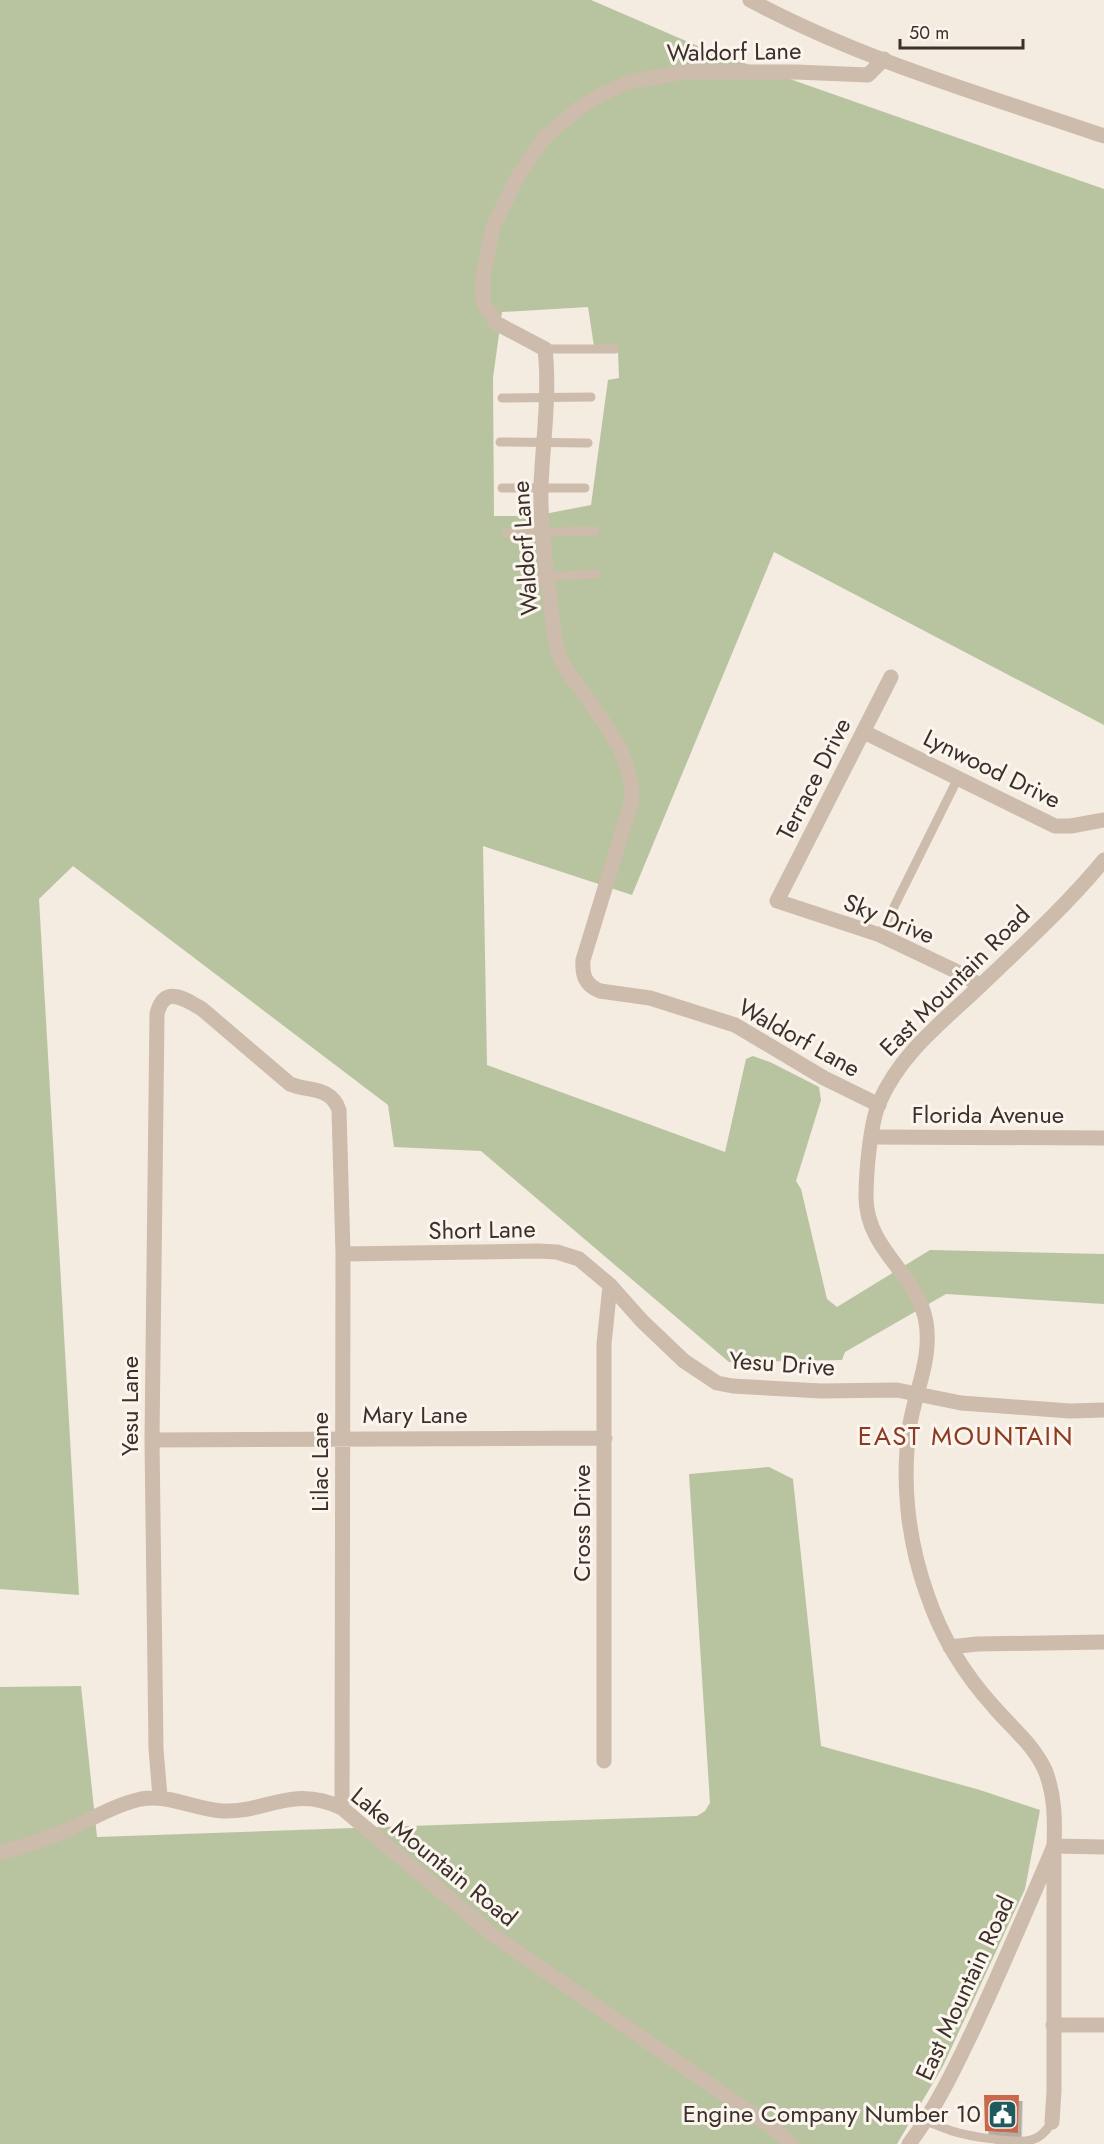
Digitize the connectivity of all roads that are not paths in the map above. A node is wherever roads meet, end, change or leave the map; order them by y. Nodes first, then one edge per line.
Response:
1 (750, 0) edge
2 (884, 59) junction
3 (1104, 136) edge
4 (545, 349) junction
5 (615, 349) dead end
6 (591, 397) dead end
7 (502, 398) dead end
8 (546, 398) junction
9 (500, 442) dead end
10 (544, 442) junction
11 (588, 443) dead end
12 (541, 487) junction
13 (502, 488) dead end
14 (585, 488) dead end
15 (595, 531) dead end
16 (542, 533) junction
17 (507, 534) dead end
18 (596, 574) dead end
19 (547, 577) junction
20 (523, 578) dead end
21 (891, 677) dead end
22 (864, 732) junction
23 (958, 778) junction
24 (1104, 820) edge
25 (1102, 865) edge
26 (777, 902) joint
27 (880, 935) junction
28 (980, 986) junction
29 (879, 1104) junction
30 (340, 1116) joint
31 (873, 1137) junction
32 (1104, 1138) edge
33 (343, 1254) junction
34 (610, 1285) junction
35 (917, 1394) junction
36 (1104, 1410) edge
37 (343, 1438) junction
38 (605, 1438) junction
39 (152, 1440) junction
40 (1104, 1642) edge
41 (950, 1647) junction
42 (604, 1761) dead end
43 (160, 1797) junction
44 (342, 1808) junction
45 (1054, 1846) junction
46 (1104, 1846) edge
47 (0, 1852) edge
48 (1053, 2025) junction
49 (1104, 2025) edge
50 (926, 2121) junction
51 (1052, 2122) joint
52 (791, 2144) edge
53 (909, 2144) edge

1 - 2 street
2 - 3 street
2 - 4 street, Waldorf Lane
4 - 5 lane
4 - 8 street, Waldorf Lane
6 - 8 lane
7 - 8 lane
8 - 10 street, Waldorf Lane
9 - 10 lane
10 - 11 lane
10 - 12 street, Waldorf Lane
12 - 13 lane
12 - 14 lane
12 - 16 street, Waldorf Lane
15 - 16 lane
16 - 17 lane
16 - 19 street, Waldorf Lane
18 - 19 lane
19 - 20 lane
19 - 29 street, Waldorf Lane
21 - 22 street, Terrace Drive
22 - 23 street, Lynwood Drive
22 - 26 street, Terrace Drive
23 - 24 street, Lynwood Drive
23 - 27 lane
25 - 28 street, East Mountain Road
26 - 27 street, Sky Drive
27 - 28 street, Sky Drive
28 - 29 street, East Mountain Road
29 - 31 street, East Mountain Road
30 - 33 street, Lilac Lane
30 - 39 street, Yesu Lane
31 - 32 street, Florida Avenue
31 - 35 street, East Mountain Road
33 - 34 street, Short Lane
33 - 37 street, Lilac Lane
34 - 35 street, Yesu Drive
34 - 38 street, Cross Drive
35 - 36 street, Yesu Drive
35 - 41 street, East Mountain Road
37 - 38 street, Mary Lane
37 - 39 street, Mary Lane
37 - 44 street, Lilac Lane
38 - 42 street, Cross Drive
39 - 43 street, Yesu Lane
40 - 41 street
41 - 45 street, East Mountain Road
43 - 44 street, Lake Mountain Road
43 - 47 street, Lake Mountain Road
44 - 52 street, Lake Mountain Road
45 - 46 street
45 - 48 street, East Mountain Road
45 - 50 street, East Mountain Road
48 - 49 street
48 - 51 street, East Mountain Road
50 - 51 lane
50 - 53 street, East Mountain Road

